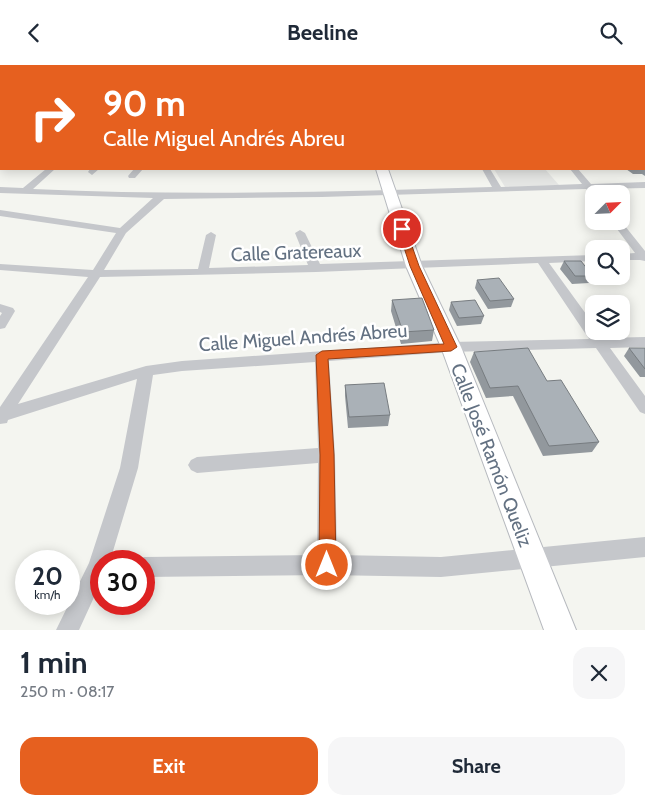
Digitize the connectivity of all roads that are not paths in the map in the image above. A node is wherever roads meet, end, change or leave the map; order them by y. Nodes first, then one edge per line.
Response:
1 (49, 170) edge
2 (382, 170) edge
3 (487, 170) edge
4 (575, 170) edge
5 (587, 185) edge
6 (645, 185) edge
7 (630, 186) edge
8 (498, 189) junction
9 (0, 190) edge
10 (585, 190) edge
11 (25, 191) junction
12 (390, 192) junction
13 (161, 196) junction
14 (0, 213) edge
15 (623, 230) edge
16 (122, 231) junction
17 (300, 233) dead end
18 (211, 235) dead end
19 (630, 257) edge
20 (644, 257) edge
21 (585, 258) edge
22 (541, 260) junction
23 (414, 266) junction
24 (0, 267) edge
25 (316, 269) junction
26 (203, 272) junction
27 (96, 274) junction
28 (0, 308) edge
29 (0, 325) edge
30 (645, 342) edge
31 (598, 343) junction
32 (451, 347) junction
33 (322, 355) junction
34 (146, 371) junction
35 (645, 408) edge
36 (1, 417) edge
37 (327, 455) junction
38 (197, 465) dead end
39 (645, 547) edge
40 (105, 550) edge
41 (532, 559) junction
42 (327, 565) junction
43 (155, 567) edge
44 (90, 586) edge
45 (67, 630) edge
46 (560, 630) edge

1 - 11 street
2 - 12 street, Calle José Ramón Queliz
3 - 8 street
4 - 5 street
6 - 7 street
8 - 10 street
8 - 12 street
9 - 11 street
11 - 13 street
12 - 13 street
12 - 23 street, Calle José Ramón Queliz
13 - 16 street
14 - 16 street
15 - 20 street
16 - 27 street
17 - 25 street
18 - 26 street
19 - 20 street
21 - 22 street, Calle Gratereaux
22 - 23 street, Calle Gratereaux
22 - 31 street
23 - 25 street, Calle Gratereaux
23 - 32 street, Calle José Ramón Queliz
24 - 27 street, Calle Gratereaux
25 - 26 street, Calle Gratereaux
26 - 27 street, Calle Gratereaux
27 - 36 street
28 - 29 street
30 - 31 street, Calle Miguel Andrés Abreu
31 - 32 street, Calle Miguel Andrés Abreu
31 - 35 street
32 - 33 street, Calle Miguel Andrés Abreu
32 - 41 street, Calle José Ramón Queliz
33 - 34 street, Calle Miguel Andrés Abreu
33 - 37 street
34 - 36 street, Calle Miguel Andrés Abreu
34 - 40 street
37 - 38 street
37 - 42 street
39 - 41 street
41 - 42 street
41 - 46 street, Calle José Ramón Queliz
42 - 43 street
44 - 45 street

